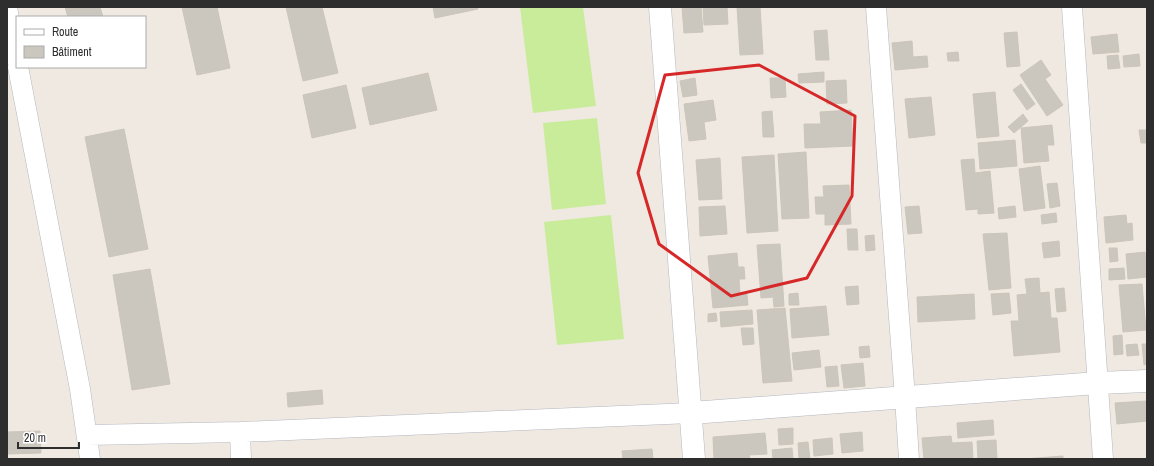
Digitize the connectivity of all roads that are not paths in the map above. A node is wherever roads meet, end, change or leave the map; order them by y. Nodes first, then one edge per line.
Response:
1 (660, 7) edge
2 (876, 7) edge
3 (1072, 7) edge
4 (7, 8) edge
5 (16, 55) edge
6 (18, 68) edge
7 (1147, 381) edge
8 (1098, 383) junction
9 (906, 398) junction
10 (691, 413) junction
11 (240, 432) junction
12 (88, 435) junction
13 (90, 459) edge
14 (241, 459) edge
15 (694, 459) edge
16 (909, 459) edge
17 (1103, 459) edge

1 - 10 street
2 - 9 street
3 - 8 street
4 - 5 street
6 - 12 street
7 - 8 street
8 - 9 street
8 - 17 street
9 - 10 street
9 - 16 street
10 - 11 street
10 - 15 street
11 - 12 street
11 - 14 street
12 - 13 street

